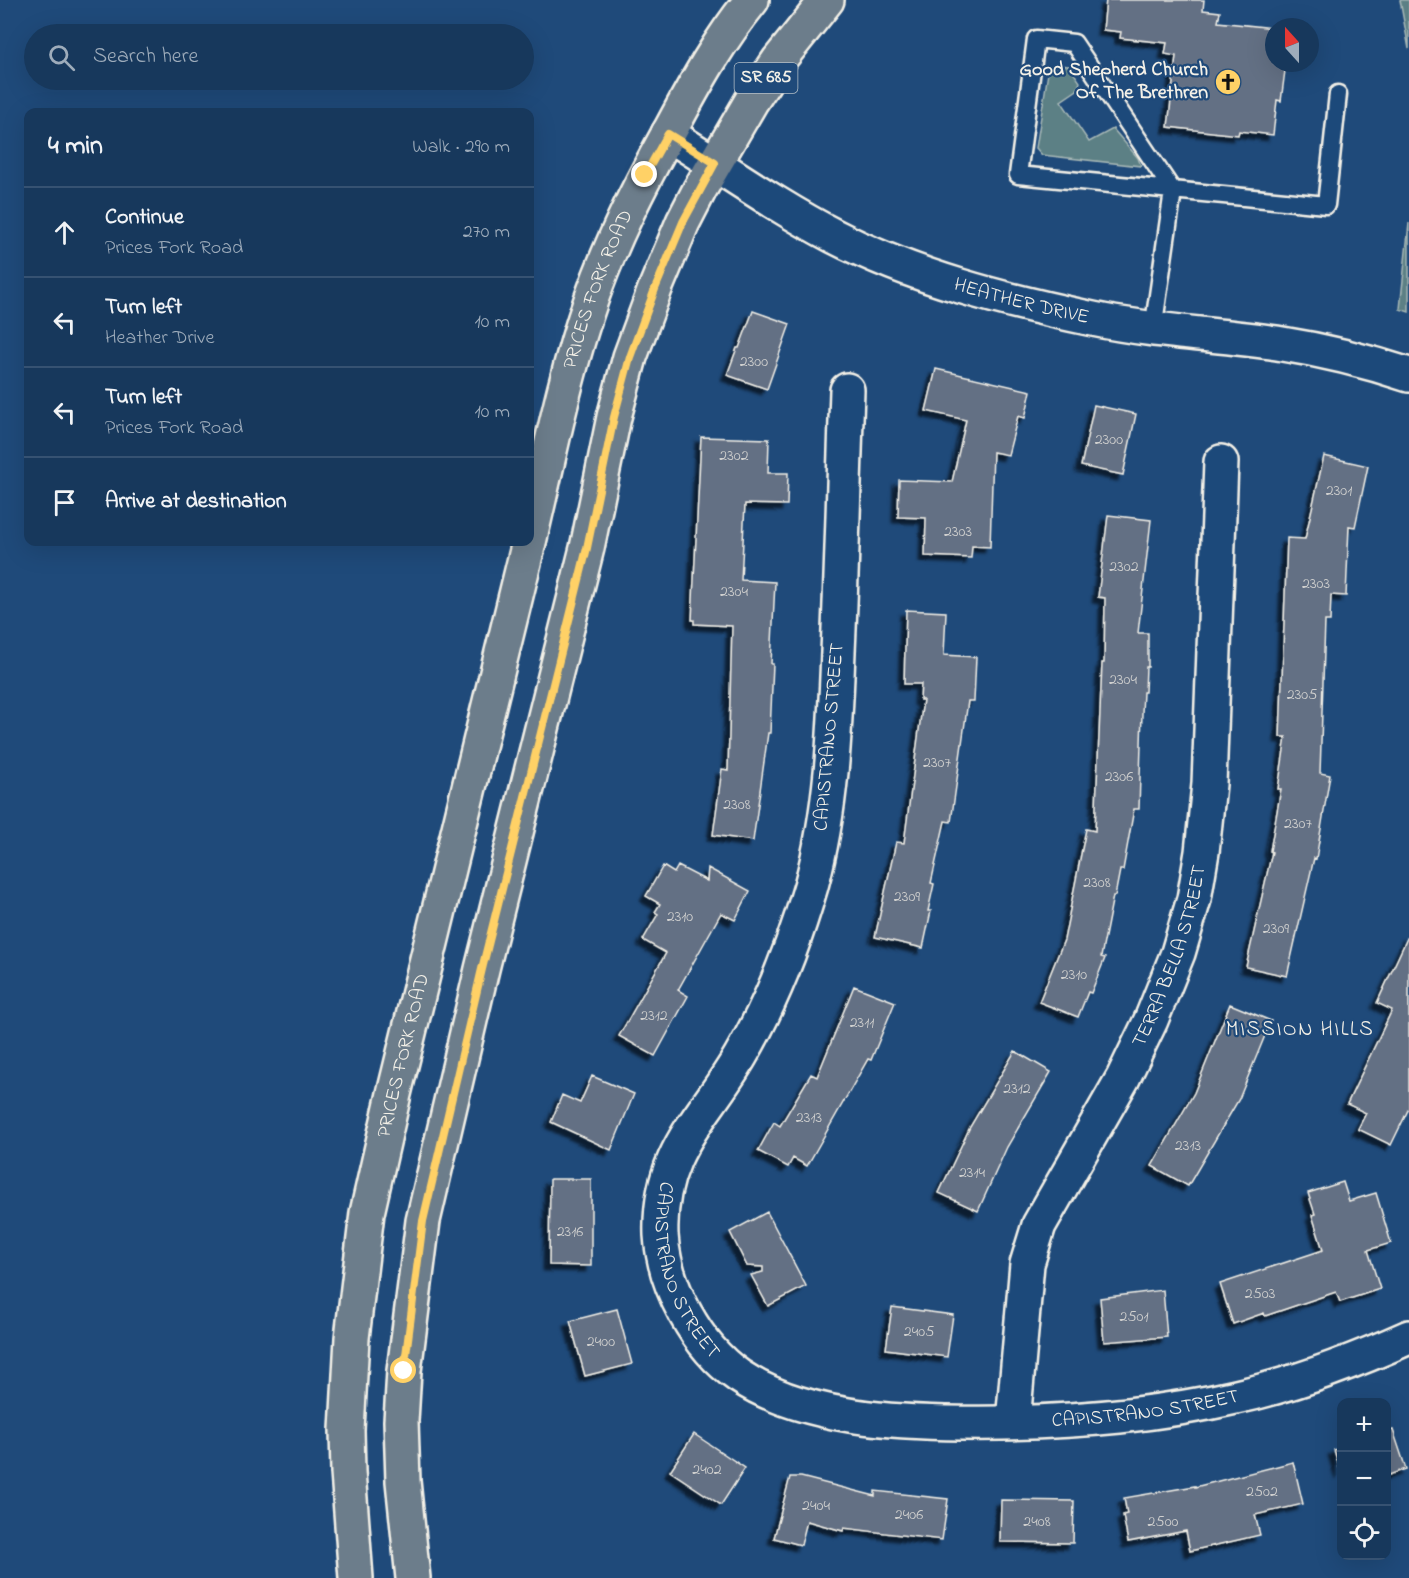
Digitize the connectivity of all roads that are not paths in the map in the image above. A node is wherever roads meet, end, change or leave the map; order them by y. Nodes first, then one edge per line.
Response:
1 (752, 0) edge
2 (827, 0) edge
3 (1338, 94) dead end
4 (668, 134) junction
5 (715, 163) junction
6 (1173, 191) junction
7 (1153, 330) junction
8 (1409, 375) edge
9 (847, 390) dead end
10 (1221, 462) dead end
11 (534, 520) edge
12 (528, 546) edge
13 (1409, 1337) edge
14 (1013, 1422) junction
15 (356, 1578) edge
16 (412, 1578) edge

1 - 4 main road, PRICES FORK ROAD / SR 685
2 - 5 main road, SR 685
3 - 6 lane
4 - 5 street, HEATHER DRIVE
4 - 11 main road, PRICES FORK ROAD
5 - 7 street, HEATHER DRIVE
5 - 16 main road
6 - 6 lane
6 - 7 lane
7 - 8 street, HEATHER DRIVE
9 - 14 street, CAPISTRANO STREET
10 - 14 street, TERRA BELLA STREET
12 - 15 main road, PRICES FORK ROAD
13 - 14 street, CAPISTRANO STREET

